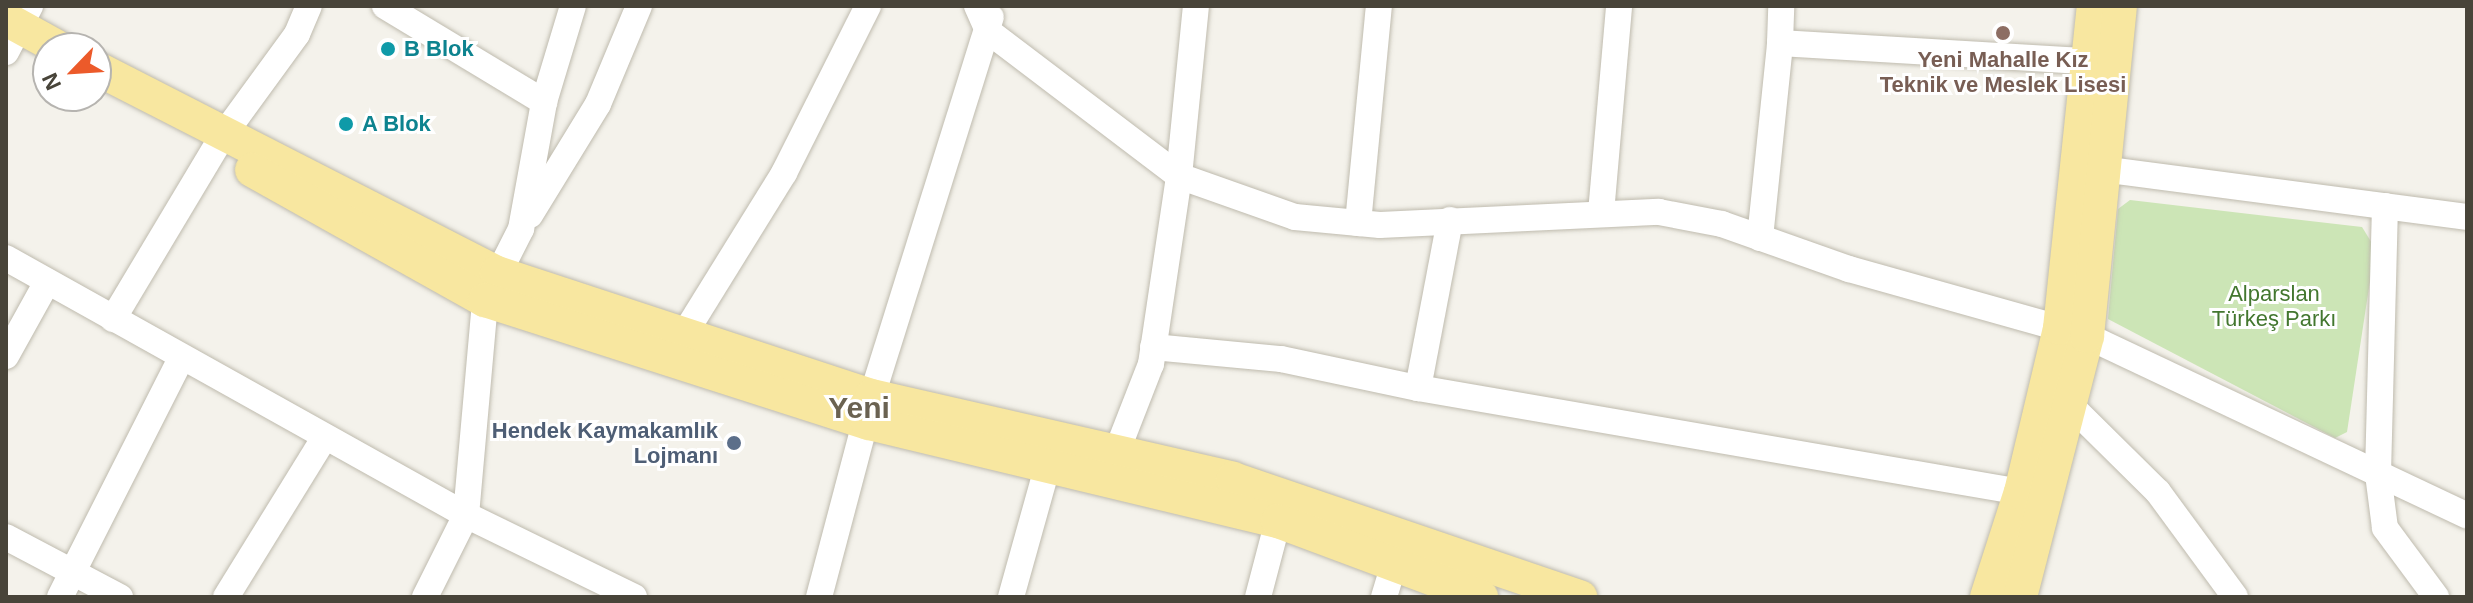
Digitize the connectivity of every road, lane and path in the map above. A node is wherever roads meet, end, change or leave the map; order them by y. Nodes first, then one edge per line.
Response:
1 (309, 6) edge
2 (385, 6) edge
3 (573, 6) edge
4 (639, 6) edge
5 (868, 6) edge
6 (977, 6) edge
7 (1196, 6) edge
8 (1379, 6) edge
9 (1619, 6) edge
10 (1781, 6) edge
11 (2094, 6) edge
12 (2120, 6) edge
13 (991, 19) edge
14 (1780, 43) junction
15 (2086, 61) junction
16 (112, 77) edge
17 (544, 102) junction
18 (222, 137) junction
19 (2102, 169) junction
20 (1179, 176) junction
21 (2385, 206) junction
22 (1601, 213) junction
23 (2467, 217) edge
24 (1450, 220) junction
25 (1358, 223) junction
26 (521, 229) junction
27 (1760, 238) junction
28 (6, 258) edge
29 (47, 282) junction
30 (491, 286) junction
31 (113, 319) junction
32 (2074, 332) junction
33 (683, 336) junction
34 (1153, 347) junction
35 (6, 356) edge
36 (181, 358) junction
37 (1418, 388) junction
38 (2072, 407) junction
39 (871, 410) junction
40 (325, 437) junction
41 (1117, 451) junction
42 (1047, 468) junction
43 (2378, 474) junction
44 (2021, 492) junction
45 (466, 515) junction
46 (2467, 516) edge
47 (1278, 521) junction
48 (6, 537) edge
49 (73, 572) junction
50 (1389, 582) edge
51 (624, 595) edge
52 (60, 597) edge
53 (120, 597) edge
54 (226, 597) edge
55 (425, 597) edge
56 (819, 597) edge
57 (1011, 597) edge
58 (1258, 597) edge
59 (1481, 597) edge
60 (1580, 597) edge
61 (1987, 597) edge
62 (2020, 597) edge
63 (2235, 597) edge
64 (2436, 597) edge

1 - 18 street
2 - 17 street
3 - 17 street
4 - 26 street
5 - 33 street
6 - 13 street
7 - 20 street
8 - 25 street
9 - 22 street
10 - 14 street
11 - 15 main road
12 - 19 main road
13 - 20 street
13 - 39 street
14 - 15 street
14 - 27 street
15 - 32 main road
16 - 18 main road
17 - 26 street
18 - 30 main road
18 - 31 street
19 - 21 street
19 - 32 main road
20 - 25 street
20 - 34 street
21 - 23 street
21 - 43 street
22 - 24 street
22 - 27 street
24 - 25 street
24 - 37 street
26 - 30 street
27 - 32 street
28 - 29 street
29 - 31 street
29 - 35 street
30 - 33 main road
30 - 39 main road
30 - 45 street
31 - 36 street
32 - 38 main road
32 - 43 street
32 - 44 main road
33 - 39 main road
34 - 37 street
34 - 41 street
36 - 40 street
36 - 49 street
37 - 44 street
38 - 62 main road
38 - 63 street
39 - 41 main road
39 - 42 main road
39 - 56 street
40 - 45 street
40 - 54 street
41 - 60 main road
42 - 47 main road
42 - 57 street
43 - 46 street
43 - 64 street
44 - 61 main road
45 - 51 street
45 - 55 street
47 - 50 main road
47 - 58 street
48 - 49 street
49 - 52 street
49 - 53 street
50 - 59 main road

